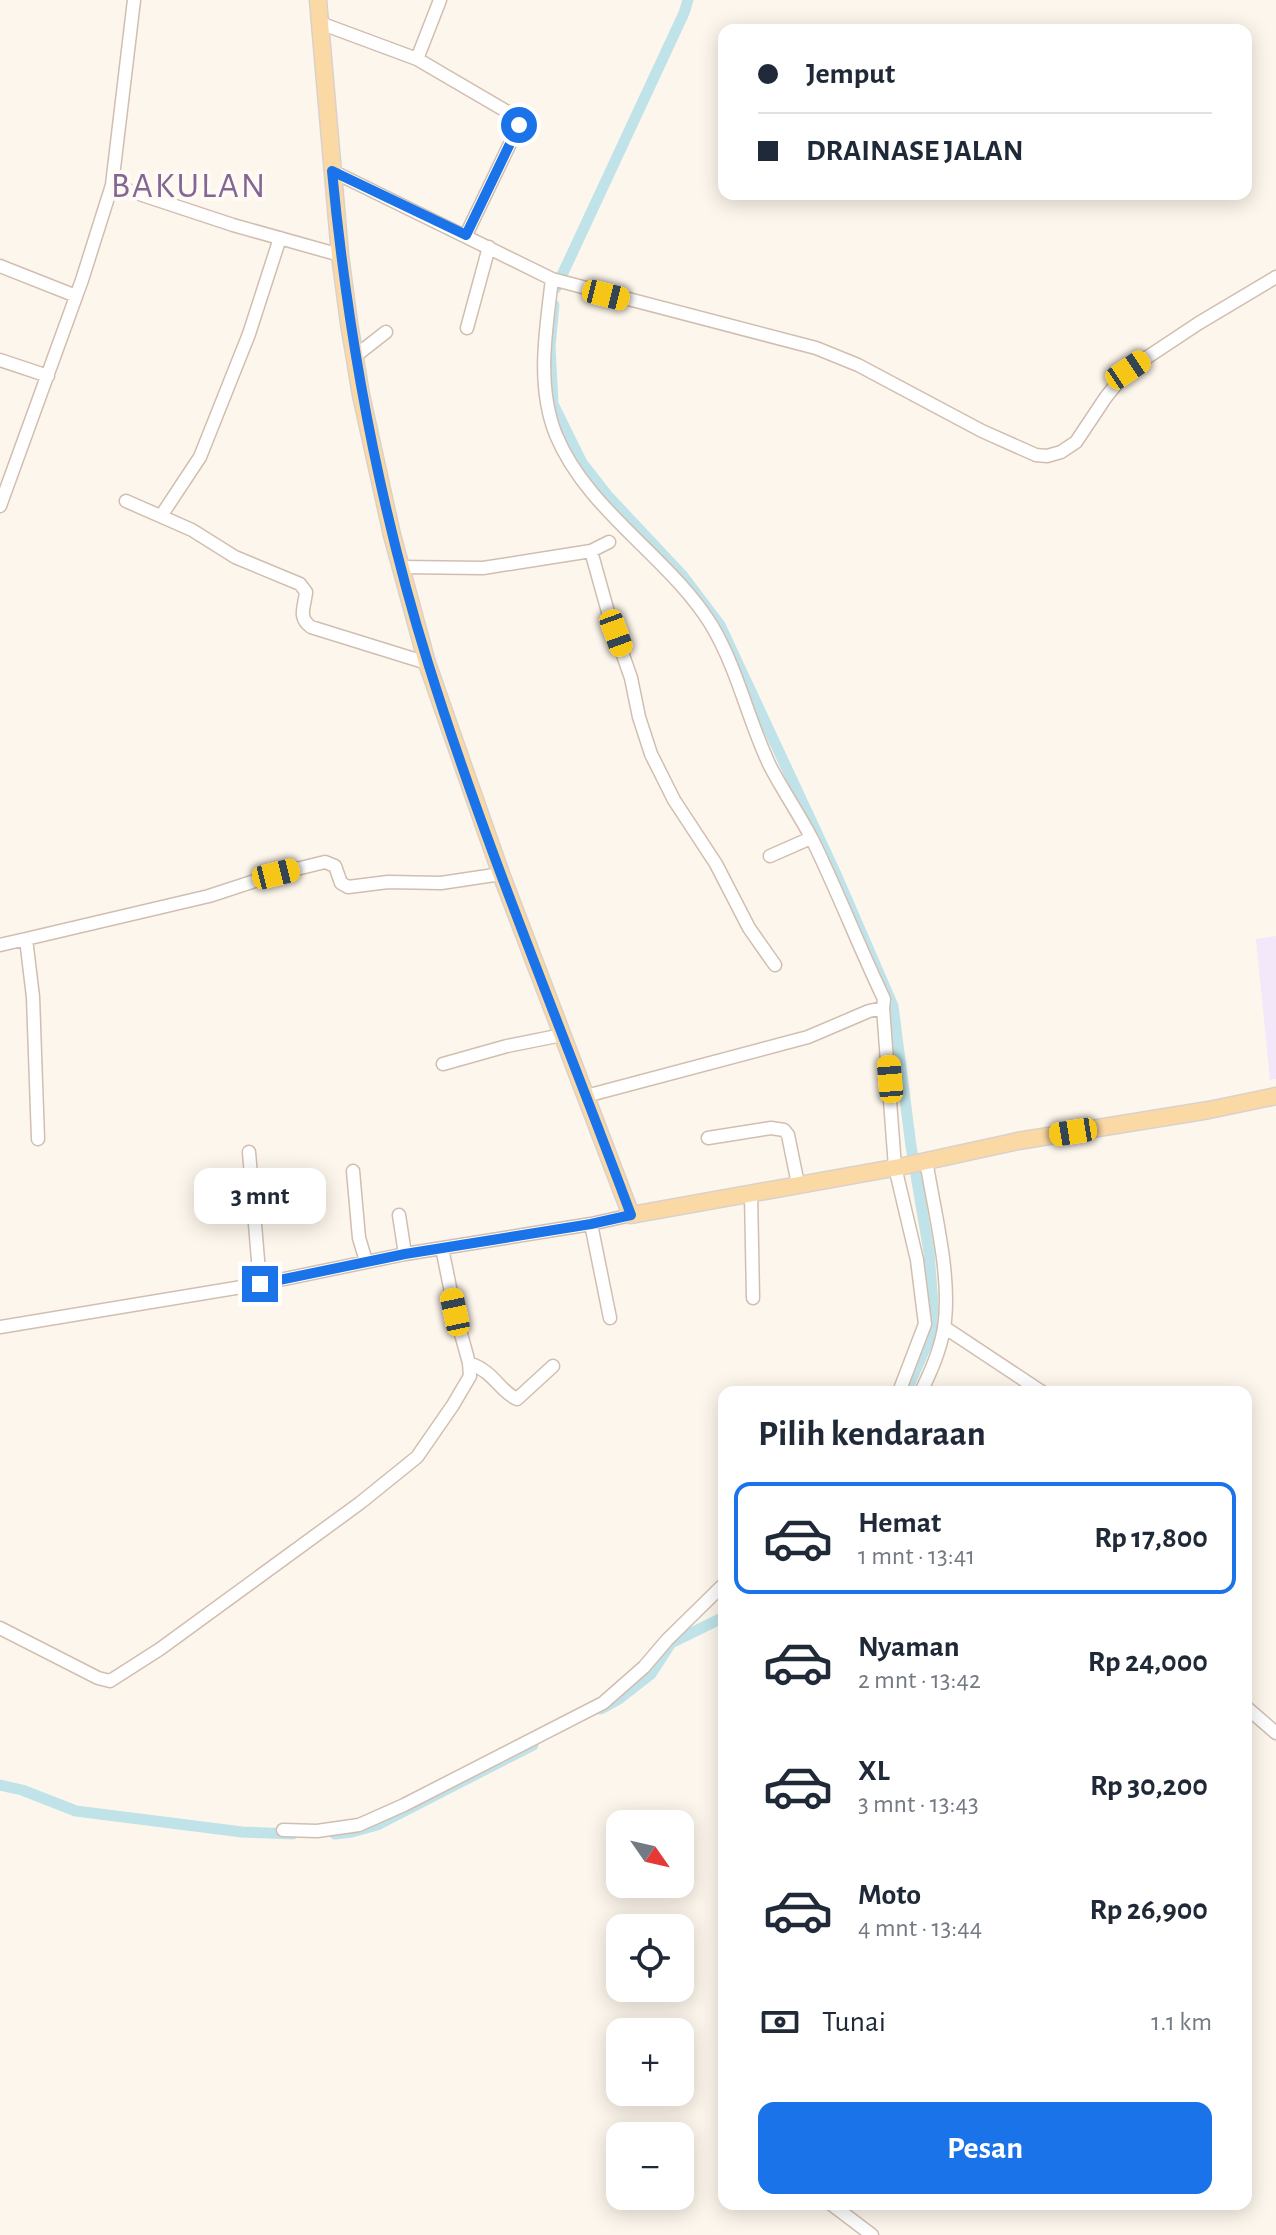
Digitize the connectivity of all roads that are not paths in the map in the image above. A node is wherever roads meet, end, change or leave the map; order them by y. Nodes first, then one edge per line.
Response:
1 (134, 0) edge
2 (318, 0) edge
3 (440, 0) edge
4 (320, 23) junction
5 (417, 59) junction
6 (332, 171) junction
7 (112, 185) junction
8 (466, 235) junction
9 (280, 238) junction
10 (489, 247) junction
11 (340, 255) junction
12 (0, 266) edge
13 (1276, 277) edge
14 (557, 281) junction
15 (76, 296) junction
16 (467, 328) dead end
17 (386, 332) dead end
18 (354, 357) junction
19 (0, 360) edge
20 (48, 376) junction
21 (126, 501) dead end
22 (0, 506) edge
23 (161, 516) junction
24 (609, 542) dead end
25 (591, 551) junction
26 (401, 567) junction
27 (427, 663) junction
28 (811, 838) junction
29 (770, 856) dead end
30 (501, 874) junction
31 (26, 939) junction
32 (0, 945) edge
33 (775, 965) dead end
34 (883, 1008) junction
35 (562, 1035) junction
36 (443, 1064) dead end
37 (586, 1096) junction
38 (1276, 1096) edge
39 (708, 1138) dead end
40 (38, 1139) dead end
41 (249, 1152) dead end
42 (926, 1160) junction
43 (897, 1167) junction
44 (353, 1171) dead end
45 (798, 1184) junction
46 (751, 1193) junction
47 (399, 1215) dead end
48 (631, 1215) junction
49 (591, 1224) junction
50 (442, 1248) junction
51 (405, 1254) junction
52 (366, 1261) junction
53 (260, 1284) junction
54 (753, 1298) dead end
55 (610, 1318) dead end
56 (0, 1327) edge
57 (944, 1327) junction
58 (469, 1363) junction
59 (553, 1366) dead end
60 (902, 1386) edge
61 (924, 1386) edge
62 (1033, 1386) edge
63 (718, 1590) edge
64 (0, 1628) edge
65 (1252, 1712) edge
66 (1276, 1733) edge
67 (283, 1830) dead end
68 (839, 2210) edge
69 (872, 2235) edge

1 - 7 street
2 - 4 main road
3 - 5 street
4 - 5 street
4 - 6 main road
5 - 8 street
6 - 8 street
6 - 11 main road
7 - 9 street
7 - 15 street
8 - 10 street
9 - 11 street
9 - 23 street
10 - 14 street
10 - 16 street
11 - 18 main road
12 - 15 street
13 - 14 street
14 - 28 street
15 - 20 street
17 - 18 street
18 - 26 main road
19 - 20 street
20 - 22 street
21 - 23 street
23 - 27 street
24 - 25 street
25 - 26 street
25 - 33 street
26 - 27 main road
27 - 30 main road
28 - 29 street
28 - 34 street
30 - 31 street
30 - 35 main road
31 - 32 street
31 - 40 street
34 - 37 street
34 - 43 street
35 - 36 street
35 - 37 main road
37 - 48 main road
38 - 42 main road
39 - 45 street
41 - 53 street
42 - 43 main road
42 - 57 street
43 - 45 main road
43 - 60 street
44 - 52 street
45 - 46 main road
46 - 48 main road
46 - 54 street
47 - 51 street
48 - 49 street
49 - 50 street
49 - 55 street
50 - 51 street
50 - 58 street
51 - 52 street
52 - 53 street
53 - 56 street
57 - 61 street
57 - 62 street
58 - 59 street
58 - 64 street
63 - 67 street
65 - 66 street
68 - 69 street

